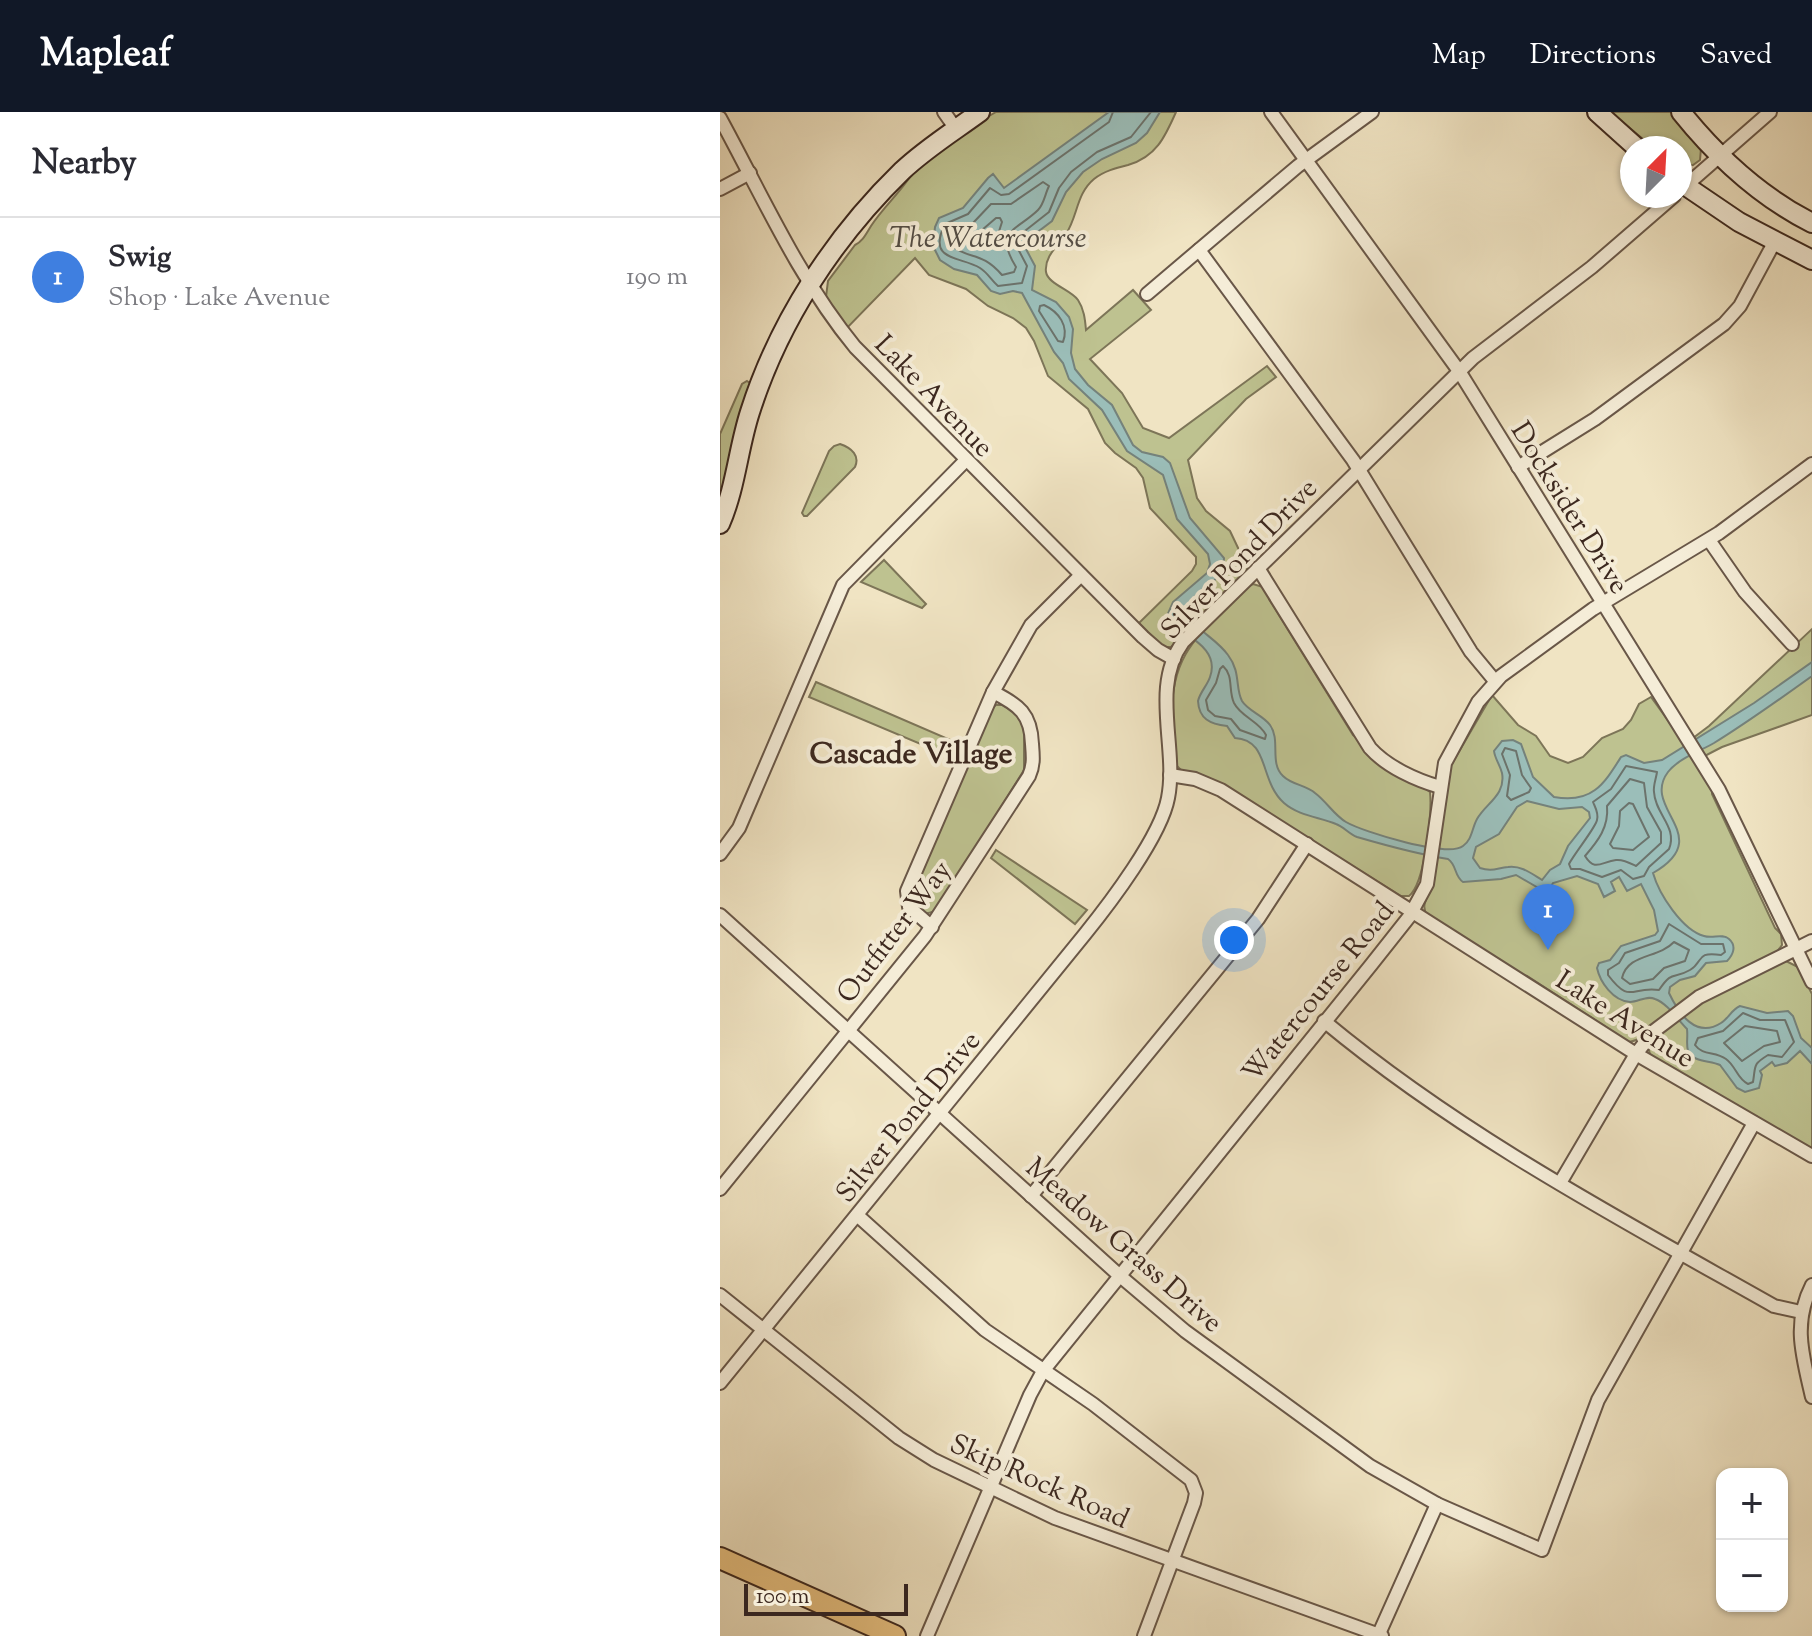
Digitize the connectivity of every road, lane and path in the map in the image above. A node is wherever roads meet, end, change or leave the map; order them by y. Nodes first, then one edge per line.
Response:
1 (944, 112) edge
2 (980, 112) edge
3 (1271, 112) edge
4 (1372, 112) edge
5 (1597, 112) edge
6 (1681, 112) edge
7 (1770, 112) edge
8 (720, 118) edge
9 (956, 129) junction
10 (1624, 136) edge
11 (1719, 156) junction
12 (1306, 160) junction
13 (750, 173) junction
14 (1692, 178) edge
15 (720, 189) edge
16 (1692, 195) edge
17 (1658, 208) edge
18 (1812, 223) edge
19 (1775, 241) junction
20 (1199, 250) junction
21 (1812, 260) edge
22 (812, 284) junction
23 (1147, 294) dead end
24 (1459, 371) junction
25 (966, 460) junction
26 (1812, 464) edge
27 (1518, 467) junction
28 (1358, 470) junction
29 (720, 524) edge
30 (1709, 540) junction
31 (1258, 568) junction
32 (1081, 575) junction
33 (1603, 604) junction
34 (1792, 644) dead end
35 (1174, 659) junction
36 (1495, 681) junction
37 (993, 692) junction
38 (1170, 775) junction
39 (1440, 787) junction
40 (1307, 844) junction
41 (720, 854) edge
42 (1412, 912) junction
43 (720, 915) edge
44 (932, 927) junction
45 (1812, 941) edge
46 (1794, 950) junction
47 (1812, 982) edge
48 (1324, 1021) junction
49 (847, 1031) junction
50 (1636, 1054) junction
51 (940, 1113) junction
52 (1754, 1123) junction
53 (1812, 1156) edge
54 (1560, 1183) junction
55 (720, 1189) edge
56 (1031, 1196) junction
57 (857, 1215) junction
58 (1682, 1254) junction
59 (1120, 1276) junction
60 (1812, 1285) edge
61 (720, 1295) edge
62 (1801, 1312) junction
63 (763, 1330) junction
64 (1043, 1371) junction
65 (720, 1383) edge
66 (1812, 1397) edge
67 (990, 1489) junction
68 (1437, 1504) junction
69 (720, 1558) edge
70 (1174, 1561) junction
71 (895, 1636) edge
72 (927, 1636) edge
73 (1144, 1636) edge
74 (1380, 1636) edge

1 - 9 street
2 - 9 street
3 - 12 street, Docksider Drive
4 - 12 street
5 - 10 street
6 - 11 street
7 - 11 street, Silver Pond Drive
8 - 13 street, Lake Avenue
9 - 22 street
11 - 14 street, Silver Pond Drive
11 - 18 street
12 - 20 street
12 - 24 street, Docksider Drive
13 - 15 street
13 - 22 street, Lake Avenue
16 - 19 street
17 - 24 street, Silver Pond Drive
19 - 21 street
19 - 27 street
20 - 23 street
20 - 28 street
22 - 25 street, Lake Avenue
22 - 29 street
24 - 27 street, Docksider Drive
24 - 28 street, Silver Pond Drive
25 - 32 street, Lake Avenue
25 - 41 street
26 - 30 street, Watercourse Road
27 - 33 street, Docksider Drive
28 - 31 street, Silver Pond Drive
28 - 36 street
30 - 33 street, Watercourse Road
30 - 34 street
31 - 35 street, Silver Pond Drive
31 - 39 street
32 - 35 street, Lake Avenue
32 - 37 street
33 - 36 street, Watercourse Road
33 - 46 street, Docksider Drive
35 - 38 street, Silver Pond Drive
36 - 39 street, Watercourse Road
37 - 44 street
37 - 44 street, Outfitter Way
38 - 40 street, Lake Avenue
38 - 51 street, Silver Pond Drive
39 - 42 street, Watercourse Road
40 - 42 street, Lake Avenue
40 - 56 street
42 - 48 street, Watercourse Road
42 - 50 street, Lake Avenue
43 - 49 street, Meadow Grass Drive
44 - 49 street, Outfitter Way
45 - 46 street
46 - 47 street
46 - 50 street
48 - 54 street
48 - 59 street, Watercourse Road
49 - 51 street, Meadow Grass Drive
49 - 55 street, Outfitter Way
50 - 52 street, Lake Avenue
50 - 54 street
51 - 56 street, Meadow Grass Drive
51 - 57 street, Silver Pond Drive
52 - 53 street, Lake Avenue
52 - 58 street
54 - 58 street
56 - 59 street, Meadow Grass Drive
57 - 63 street, Silver Pond Drive
57 - 64 street
58 - 62 street
58 - 68 street, Meadow Grass Drive
59 - 64 street, Watercourse Road
59 - 68 street, Meadow Grass Drive
60 - 62 street
61 - 63 street, Skip Rock Road
62 - 66 street
63 - 65 street, Silver Pond Drive
63 - 67 street, Skip Rock Road
64 - 67 street, Watercourse Road
64 - 70 street
67 - 70 street, Skip Rock Road
67 - 72 street, Watercourse Road
68 - 74 street
69 - 71 main road
70 - 73 street
70 - 74 street, Skip Rock Road

